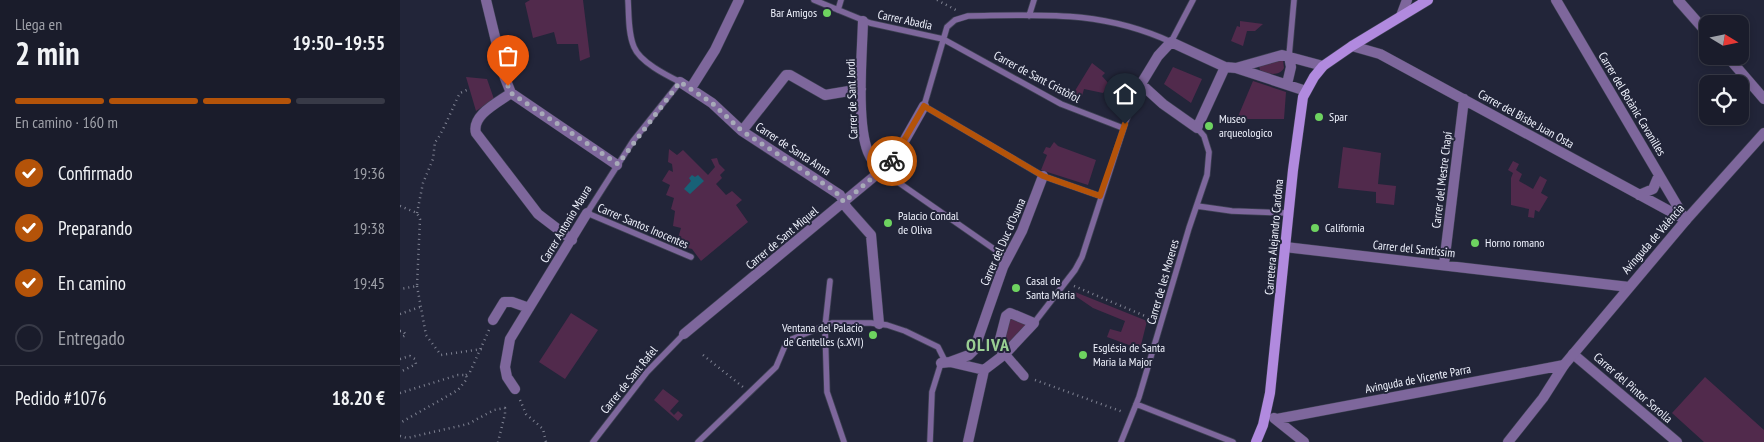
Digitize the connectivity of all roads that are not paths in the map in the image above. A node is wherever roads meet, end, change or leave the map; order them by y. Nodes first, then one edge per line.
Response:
1 (486, 0) edge
2 (628, 0) edge
3 (739, 0) edge
4 (814, 0) edge
5 (841, 0) edge
6 (1034, 0) edge
7 (1193, 0) edge
8 (1294, 0) edge
9 (1407, 0) edge
10 (1428, 0) edge
11 (1556, 0) edge
12 (1678, 0) edge
13 (838, 10) junction
14 (1029, 16) junction
15 (1402, 16) junction
16 (863, 21) junction
17 (1699, 24) edge
18 (943, 38) junction
19 (1171, 42) junction
20 (1352, 46) junction
21 (1289, 56) junction
22 (1735, 65) edge
23 (1323, 66) junction
24 (1225, 67) junction
25 (1236, 68) junction
26 (680, 82) junction
27 (1141, 84) junction
28 (1287, 84) junction
29 (691, 88) junction
30 (862, 89) junction
31 (1306, 91) junction
32 (511, 93) junction
33 (1464, 99) junction
34 (1764, 100) edge
35 (924, 106) junction
36 (1125, 124) junction
37 (1197, 128) junction
38 (742, 131) junction
39 (1764, 133) edge
40 (618, 164) junction
41 (882, 171) junction
42 (1660, 175) junction
43 (1043, 176) junction
44 (1639, 195) junction
45 (1100, 196) junction
46 (844, 202) junction
47 (1197, 206) junction
48 (587, 213) junction
49 (1288, 213) junction
50 (1686, 220) junction
51 (572, 240) junction
52 (1286, 247) junction
53 (691, 257) dead end
54 (1007, 258) junction
55 (1444, 264) junction
56 (830, 281) dead end
57 (1629, 286) junction
58 (529, 308) junction
59 (493, 320) road end
60 (1034, 323) junction
61 (879, 324) junction
62 (824, 328) junction
63 (684, 334) joint
64 (1005, 354) junction
65 (1573, 354) junction
66 (945, 362) junction
67 (1564, 365) junction
68 (984, 370) junction
69 (1024, 376) road end
70 (515, 389) road end
71 (1136, 404) junction
72 (1265, 417) junction
73 (1277, 419) junction
74 (593, 442) edge
75 (698, 442) edge
76 (844, 442) edge
77 (930, 442) edge
78 (968, 442) edge
79 (1121, 442) edge
80 (1233, 442) edge
81 (1256, 442) edge
82 (1304, 442) edge
83 (1508, 442) edge
84 (1677, 442) edge

1 - 32 street
2 - 26 lane
3 - 29 street
4 - 13 lane, Carrer Abadia
5 - 13 lane
6 - 14 lane
7 - 19 lane
8 - 21 lane
9 - 15 street
10 - 15 main road
11 - 42 street, Carrer del Botànic Cavanilles
12 - 17 street
13 - 16 lane, Carrer Abadia
14 - 18 lane
14 - 19 lane
15 - 20 main road
16 - 18 lane, Carrer Abadia
16 - 30 street, Carrer de Sant Jordi
18 - 35 lane
18 - 36 lane, Carrer de Sant Cristòfol
19 - 24 street
19 - 27 street
20 - 23 main road
20 - 33 street, Carrer del Bisbe Juan Osta
21 - 23 street
21 - 25 street
21 - 28 street
22 - 34 street
23 - 31 main road, Carretera Alejandro Cardona
24 - 25 street
24 - 37 street
25 - 28 street
26 - 29 street, Carrer de Santa Anna
26 - 40 lane, Carrer Antonio Maura
27 - 36 lane
27 - 37 street
28 - 31 street
29 - 38 street, Carrer de Santa Anna
30 - 38 street
30 - 41 street, Carrer de Sant Jordi
31 - 49 main road, Carretera Alejandro Cardona
32 - 40 street
32 - 51 street
33 - 44 street, Carrer del Bisbe Juan Osta
33 - 55 street, Carrer del Mestre Chapí
35 - 41 street, Carrer de Sant Miquel
35 - 43 lane
36 - 45 lane
37 - 47 lane, Carrer de les Moreres
38 - 46 street, Carrer de Santa Anna
39 - 50 street, Avinguda de València
40 - 48 lane, Carrer Antonio Maura
41 - 46 street, Carrer de Sant Miquel
41 - 54 lane
42 - 44 street
42 - 50 street, Carrer del Botànic Cavanilles
43 - 45 lane
43 - 54 street, Carrer del Duc d'Osuna
44 - 50 street, Carrer del Bisbe Juan Osta
45 - 60 lane
46 - 61 street, Carrer de Santa Anna
46 - 63 street, Carrer de Sant Miquel
47 - 49 lane
47 - 71 lane, Carrer de les Moreres
48 - 51 street, Carrer Antonio Maura
48 - 53 lane, Carrer Santos Inocentes
49 - 52 main road, Carretera Alejandro Cardona
50 - 57 street, Avinguda de València
51 - 58 street, Carrer Antonio Maura
52 - 55 street, Carrer del Santíssim
52 - 72 main road, Carretera Alejandro Cardona
54 - 66 street, Carrer del Duc d'Osuna
55 - 57 street, Carrer del Santíssim
56 - 62 lane
57 - 65 street, Avinguda de València
58 - 59 street
58 - 70 street, Carrer Antonio Maura
60 - 64 street
60 - 64 street
61 - 62 lane
61 - 66 lane
62 - 75 lane
62 - 76 lane
63 - 74 lane, Carrer de Sant Rafel
64 - 68 street
64 - 69 street
65 - 67 street, Avinguda de València
65 - 84 street, Carrer del Pintor Sorolla
66 - 68 street
66 - 77 lane
67 - 73 street, Avinguda de Vicente Parra
67 - 83 street, Avinguda de València
68 - 78 street
71 - 79 lane, Carrer de les Moreres
71 - 80 lane
72 - 73 street
72 - 81 main road, Carretera Alejandro Cardona
73 - 82 street

